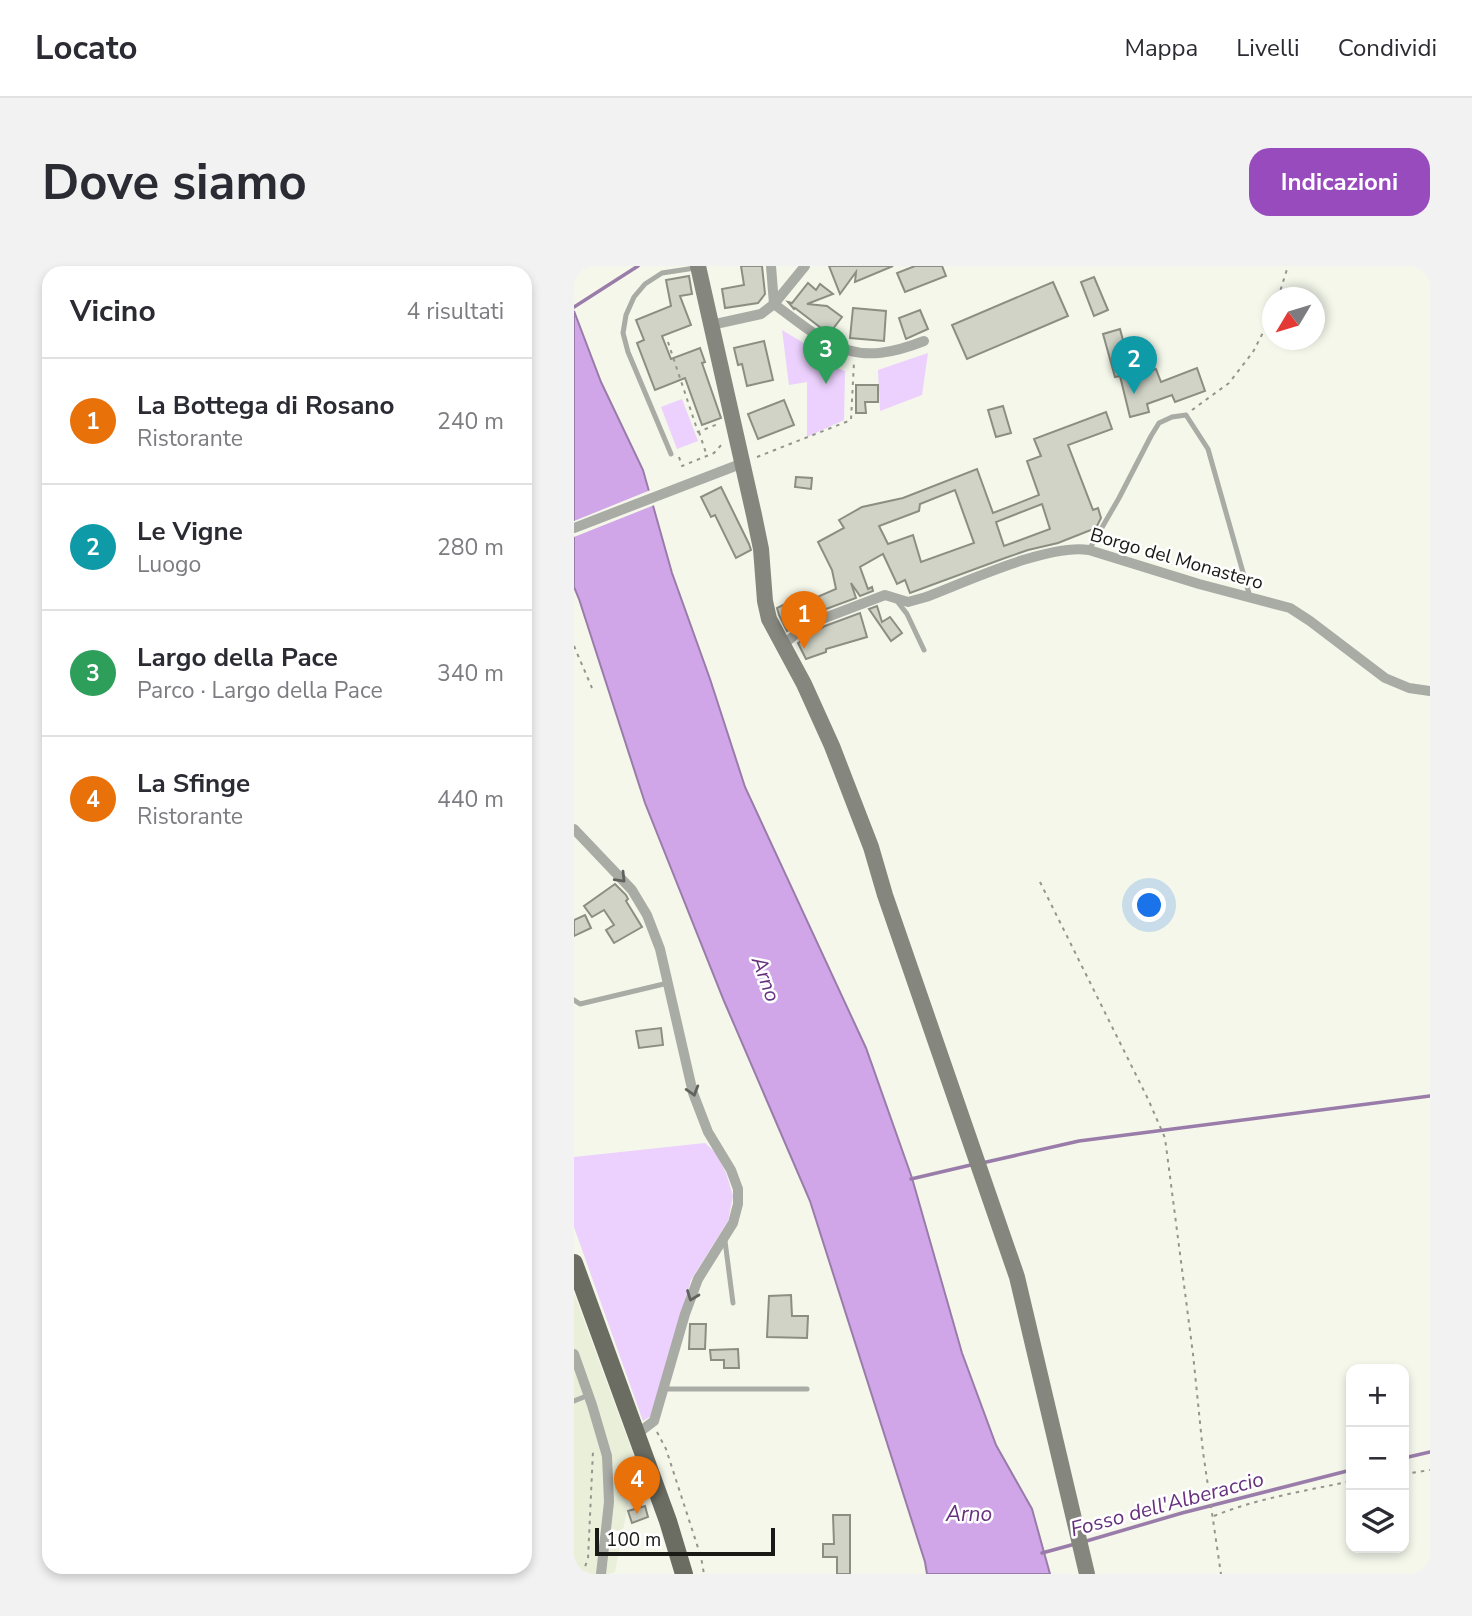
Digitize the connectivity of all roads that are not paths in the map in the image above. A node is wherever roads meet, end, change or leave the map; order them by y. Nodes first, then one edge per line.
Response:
1 (771, 266) edge
2 (805, 266) edge
3 (698, 267) edge
4 (774, 304) junction
5 (710, 325) junction
6 (924, 341) dead end
7 (674, 455) road end
8 (743, 463) junction
9 (574, 528) edge
10 (1089, 550) junction
11 (1250, 597) junction
12 (895, 598) junction
13 (784, 645) junction
14 (924, 650) dead end
15 (1430, 691) edge
16 (574, 829) edge
17 (668, 983) junction
18 (574, 1000) edge
19 (724, 1237) junction
20 (574, 1263) edge
21 (733, 1303) dead end
22 (574, 1354) edge
23 (664, 1389) junction
24 (807, 1389) dead end
25 (589, 1395) junction
26 (574, 1401) edge
27 (642, 1430) junction
28 (681, 1570) edge
29 (599, 1574) edge
30 (1087, 1574) edge

1 - 4 street
2 - 4 street
3 - 5 main road
3 - 7 lane
4 - 5 street
4 - 6 street
5 - 8 main road
8 - 9 street
8 - 13 main road
10 - 11 street, Borgo del Monastero
10 - 11 lane
10 - 12 street, Borgo del Monastero
11 - 15 street, Borgo del Monastero
12 - 13 street, Borgo del Monastero
12 - 14 lane
13 - 30 main road
16 -> 17 street
17 - 18 lane
17 -> 19 street
19 - 21 lane
19 -> 23 street
20 - 27 main road
22 - 25 street
23 - 24 lane
23 - 27 street
25 - 26 lane
25 - 29 street
27 - 28 main road

